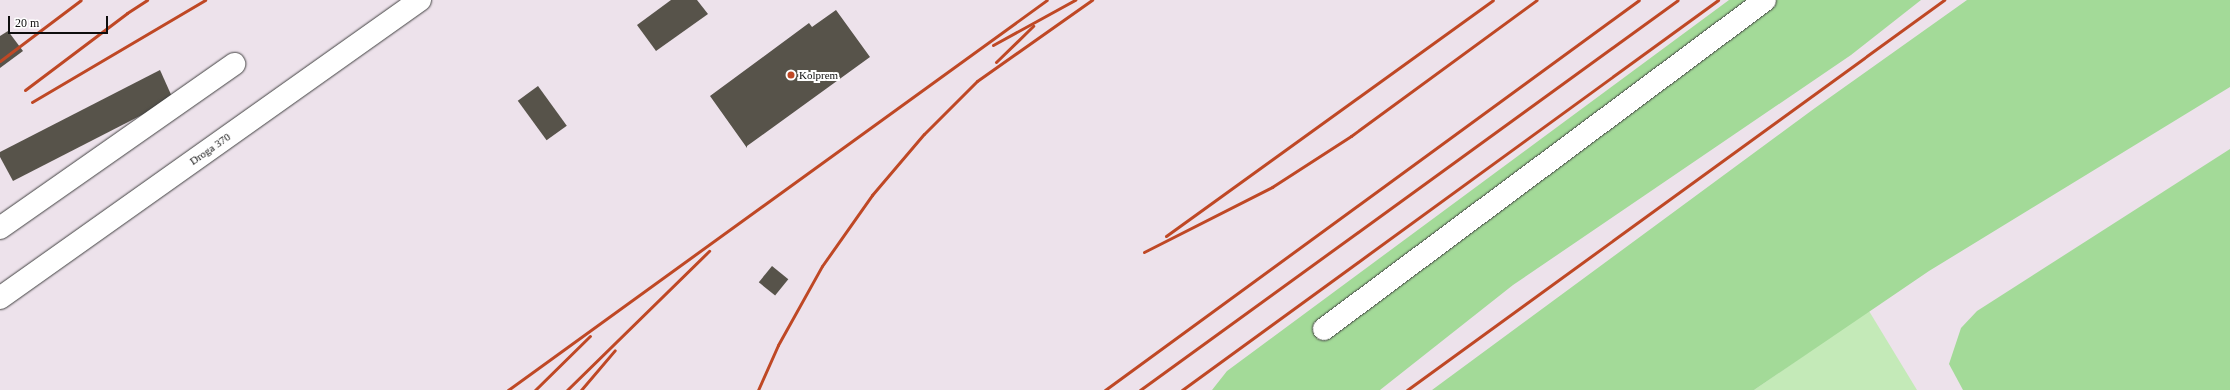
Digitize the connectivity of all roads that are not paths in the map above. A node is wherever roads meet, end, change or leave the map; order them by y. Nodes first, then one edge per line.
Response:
1 (420, 0) edge
2 (1765, 0) edge
3 (234, 64) dead end
4 (0, 228) edge
5 (0, 298) edge
6 (1324, 329) dead end

1 - 5 lane, Droga 370
2 - 6 lane
3 - 4 lane

